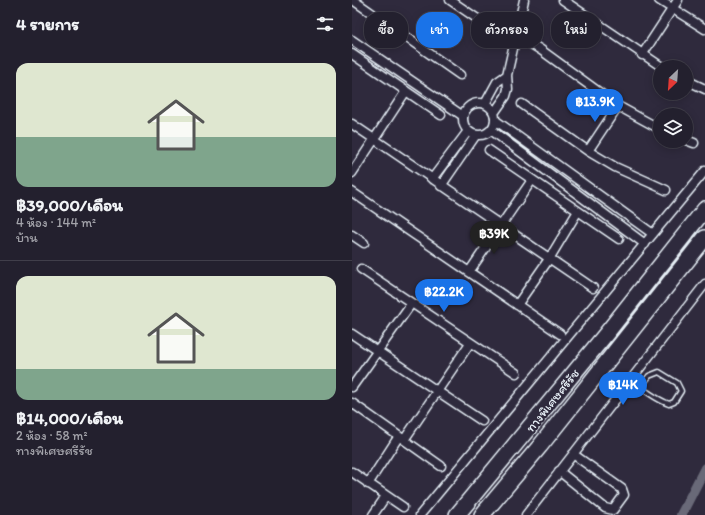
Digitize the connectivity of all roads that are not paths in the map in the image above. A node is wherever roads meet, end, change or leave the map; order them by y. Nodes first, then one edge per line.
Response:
1 (353, 0) edge
2 (450, 0) edge
3 (524, 0) edge
4 (562, 0) edge
5 (659, 0) edge
6 (678, 0) edge
7 (672, 9) junction
8 (521, 12) edge
9 (471, 14) edge
10 (705, 29) edge
11 (352, 40) edge
12 (513, 48) edge
13 (538, 48) edge
14 (352, 54) edge
15 (642, 55) junction
16 (653, 62) edge
17 (460, 75) dead end
18 (507, 75) junction
19 (693, 83) edge
20 (705, 89) edge
21 (406, 91) junction
22 (485, 104) junction
23 (522, 104) dead end
24 (618, 106) junction
25 (441, 115) dead end
26 (463, 116) junction
27 (494, 116) junction
28 (352, 124) edge
29 (653, 125) edge
30 (491, 130) junction
31 (468, 131) junction
32 (476, 135) junction
33 (374, 139) junction
34 (489, 150) dead end
35 (588, 151) junction
36 (705, 171) edge
37 (352, 173) edge
38 (432, 179) junction
39 (532, 180) junction
40 (441, 186) junction
41 (666, 190) dead end
42 (352, 192) edge
43 (705, 208) edge
44 (578, 211) junction
45 (502, 226) junction
46 (654, 234) junction
47 (352, 235) edge
48 (705, 238) edge
49 (619, 239) dead end
50 (364, 243) dead end
51 (645, 244) junction
52 (549, 259) junction
53 (361, 269) dead end
54 (469, 272) junction
55 (705, 284) edge
56 (593, 288) dead end
57 (411, 304) junction
58 (516, 305) junction
59 (352, 334) edge
60 (560, 334) dead end
61 (470, 343) junction
62 (377, 351) junction
63 (516, 373) dead end
64 (630, 380) junction
65 (352, 387) edge
66 (641, 387) junction
67 (438, 391) junction
68 (352, 403) edge
69 (482, 421) dead end
70 (401, 438) junction
71 (573, 454) junction
72 (441, 466) dead end
73 (559, 471) junction
74 (352, 472) edge
75 (368, 484) junction
76 (386, 496) junction
77 (403, 507) dead end
78 (373, 515) edge
79 (420, 515) edge
80 (457, 515) edge
81 (482, 515) edge
82 (526, 515) edge

1 - 17 street
2 - 9 street
3 - 8 street
4 - 15 street
5 - 7 street
6 - 7 street
7 - 10 street
7 - 15 street
11 - 26 street
12 - 18 street
13 - 24 street
14 - 21 street
15 - 16 street
18 - 22 street
18 - 27 street
19 - 20 street
21 - 25 street
21 - 33 street
22 - 26 street
22 - 27 street
23 - 35 street
24 - 29 street
24 - 35 street
26 - 31 street
27 - 30 street
27 - 46 street
28 - 33 street
30 - 32 street
30 - 51 street
31 - 32 street
31 - 38 street
32 - 40 street
33 - 37 street
33 - 38 street
34 - 39 street
35 - 41 street
36 - 46 street
38 - 40 street
39 - 44 street
39 - 45 street
40 - 45 street
42 - 54 street
43 - 80 highway, ทางพิเศษศรีรัช
44 - 49 street
44 - 52 street
45 - 52 street
45 - 54 street
46 - 51 street
47 - 50 street
48 - 81 highway, ทางพิเศษศรีรัช
51 - 79 street
52 - 56 street
52 - 58 street
53 - 57 street
54 - 58 street
55 - 64 street
57 - 61 street
57 - 62 street
58 - 60 street
59 - 62 street
61 - 63 street
61 - 67 street
62 - 65 street
62 - 67 street
64 - 66 lane
64 - 71 street
66 - 66 lane
67 - 69 street
67 - 70 street
68 - 70 street
70 - 72 street
70 - 75 street
71 - 73 street
71 - 73 street
73 - 82 street
74 - 75 street
75 - 76 street
76 - 77 street
76 - 78 street

